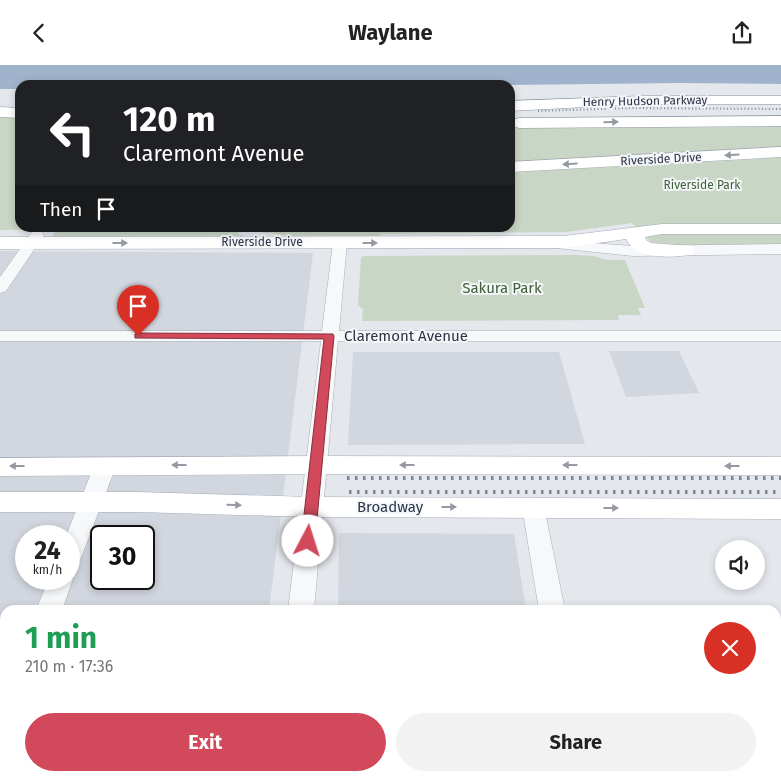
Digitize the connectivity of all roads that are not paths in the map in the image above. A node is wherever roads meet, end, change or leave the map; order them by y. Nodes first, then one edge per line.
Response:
1 (781, 92) edge
2 (515, 95) edge
3 (781, 100) edge
4 (515, 106) edge
5 (0, 107) edge
6 (15, 107) edge
7 (0, 112) edge
8 (15, 113) edge
9 (781, 121) edge
10 (515, 123) edge
11 (781, 152) edge
12 (515, 167) edge
13 (781, 229) edge
14 (79, 232) edge
15 (244, 232) edge
16 (637, 232) junction
17 (0, 235) edge
18 (34, 239) junction
19 (286, 242) junction
20 (525, 242) junction
21 (0, 243) edge
22 (340, 243) junction
23 (781, 249) edge
24 (685, 250) junction
25 (0, 288) edge
26 (0, 336) edge
27 (330, 336) junction
28 (781, 336) edge
29 (316, 465) junction
30 (105, 466) junction
31 (781, 466) edge
32 (0, 467) edge
33 (91, 501) junction
34 (0, 502) edge
35 (311, 507) junction
36 (534, 507) junction
37 (781, 509) edge
38 (80, 530) edge
39 (57, 590) edge
40 (51, 605) edge
41 (301, 605) edge
42 (551, 605) edge

1 - 2 highway, Henry Hudson Parkway
3 - 4 highway, Henry Hudson Parkway
5 - 6 highway
7 - 8 highway
10 -> 9 highway
11 -> 12 main road, Riverside Drive
13 - 16 main road, Riverside Drive
14 - 18 main road, Riverside Drive
15 - 19 main road
16 - 20 main road, Riverside Drive
16 - 24 main road
17 - 18 main road, Riverside Drive
18 -> 19 main road, Riverside Drive
18 - 21 main road, Riverside Drive
18 - 25 street
19 - 22 main road, Riverside Drive
22 -> 20 main road, Riverside Drive
20 - 24 street, Riverside Drive
22 - 27 street
23 - 24 street, Riverside Drive
26 - 27 street, Claremont Avenue
27 - 28 street, Claremont Avenue
27 - 29 street
29 -> 30 main road
31 -> 29 main road
29 - 35 street
30 -> 32 main road
30 - 33 street
33 - 34 main road, Broadway
33 -> 35 main road, Broadway
33 - 38 street
35 -> 36 main road, Broadway
35 - 41 street
36 -> 37 main road, Broadway
36 - 42 street
39 - 40 street

